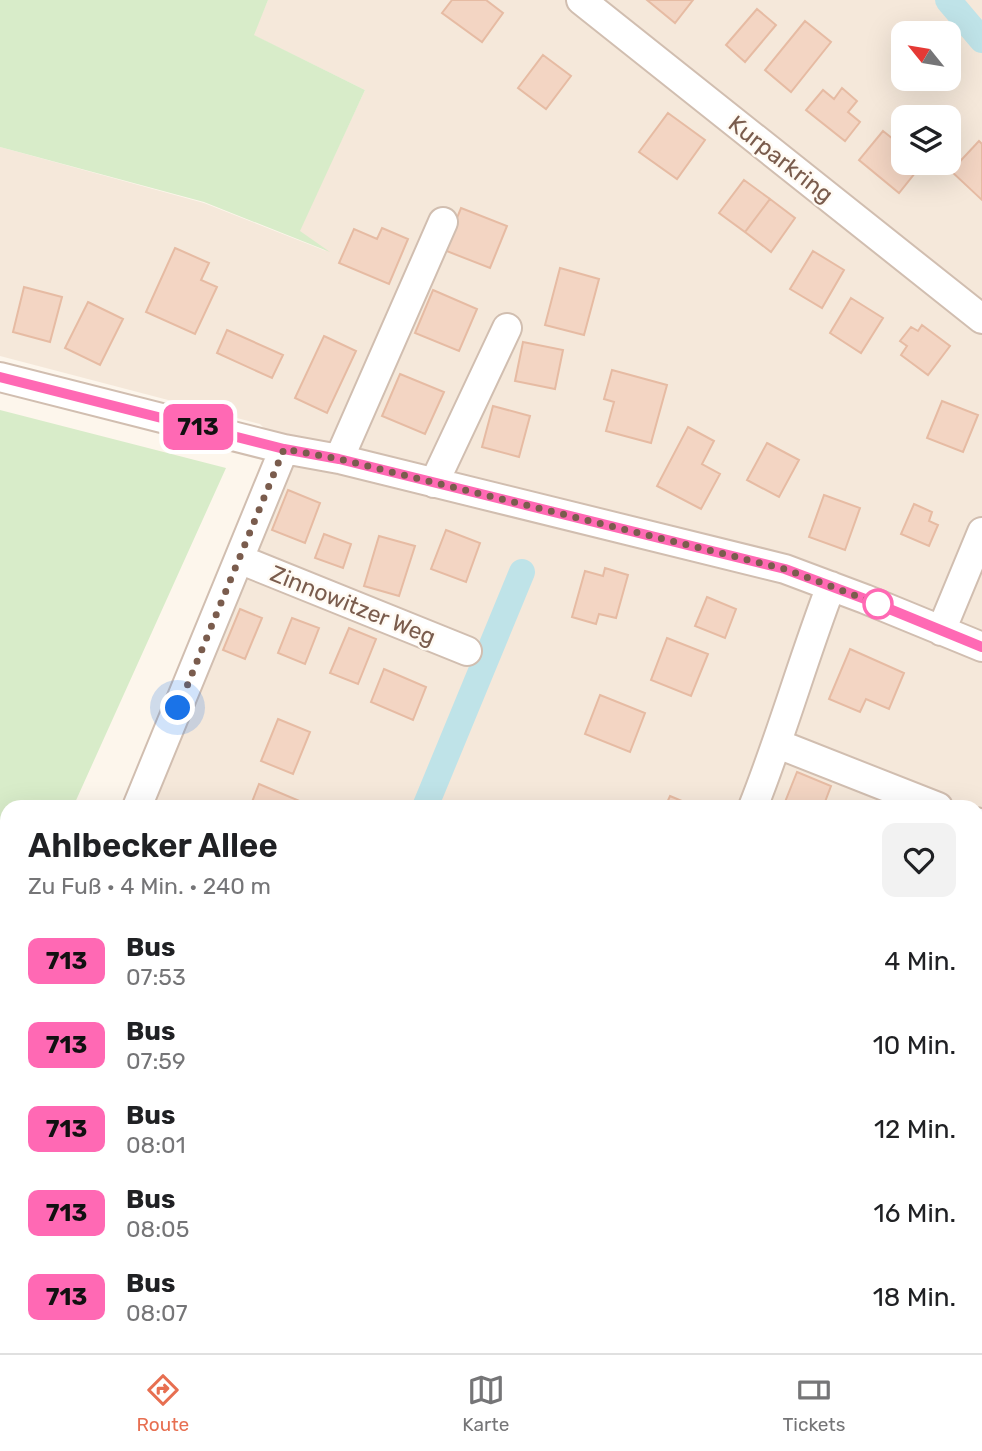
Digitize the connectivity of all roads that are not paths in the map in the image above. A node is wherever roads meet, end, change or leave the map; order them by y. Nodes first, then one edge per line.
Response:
1 (581, 0) edge
2 (443, 222) dead end
3 (982, 319) edge
4 (507, 328) dead end
5 (0, 377) edge
6 (284, 449) junction
7 (339, 459) junction
8 (434, 483) junction
9 (982, 532) edge
10 (239, 559) junction
11 (831, 586) junction
12 (941, 631) junction
13 (982, 648) edge
14 (467, 651) dead end
15 (778, 744) junction
16 (140, 800) edge
17 (756, 800) edge
18 (920, 800) edge

1 - 3 street, Kurparkring
2 - 7 street
4 - 8 street
5 - 6 street
6 - 7 street
6 - 10 street
7 - 8 street
8 - 11 street
9 - 12 street
10 - 14 street, Zinnowitzer Weg
10 - 16 street
11 - 12 street
11 - 15 street
12 - 13 street
15 - 17 street
15 - 18 street

